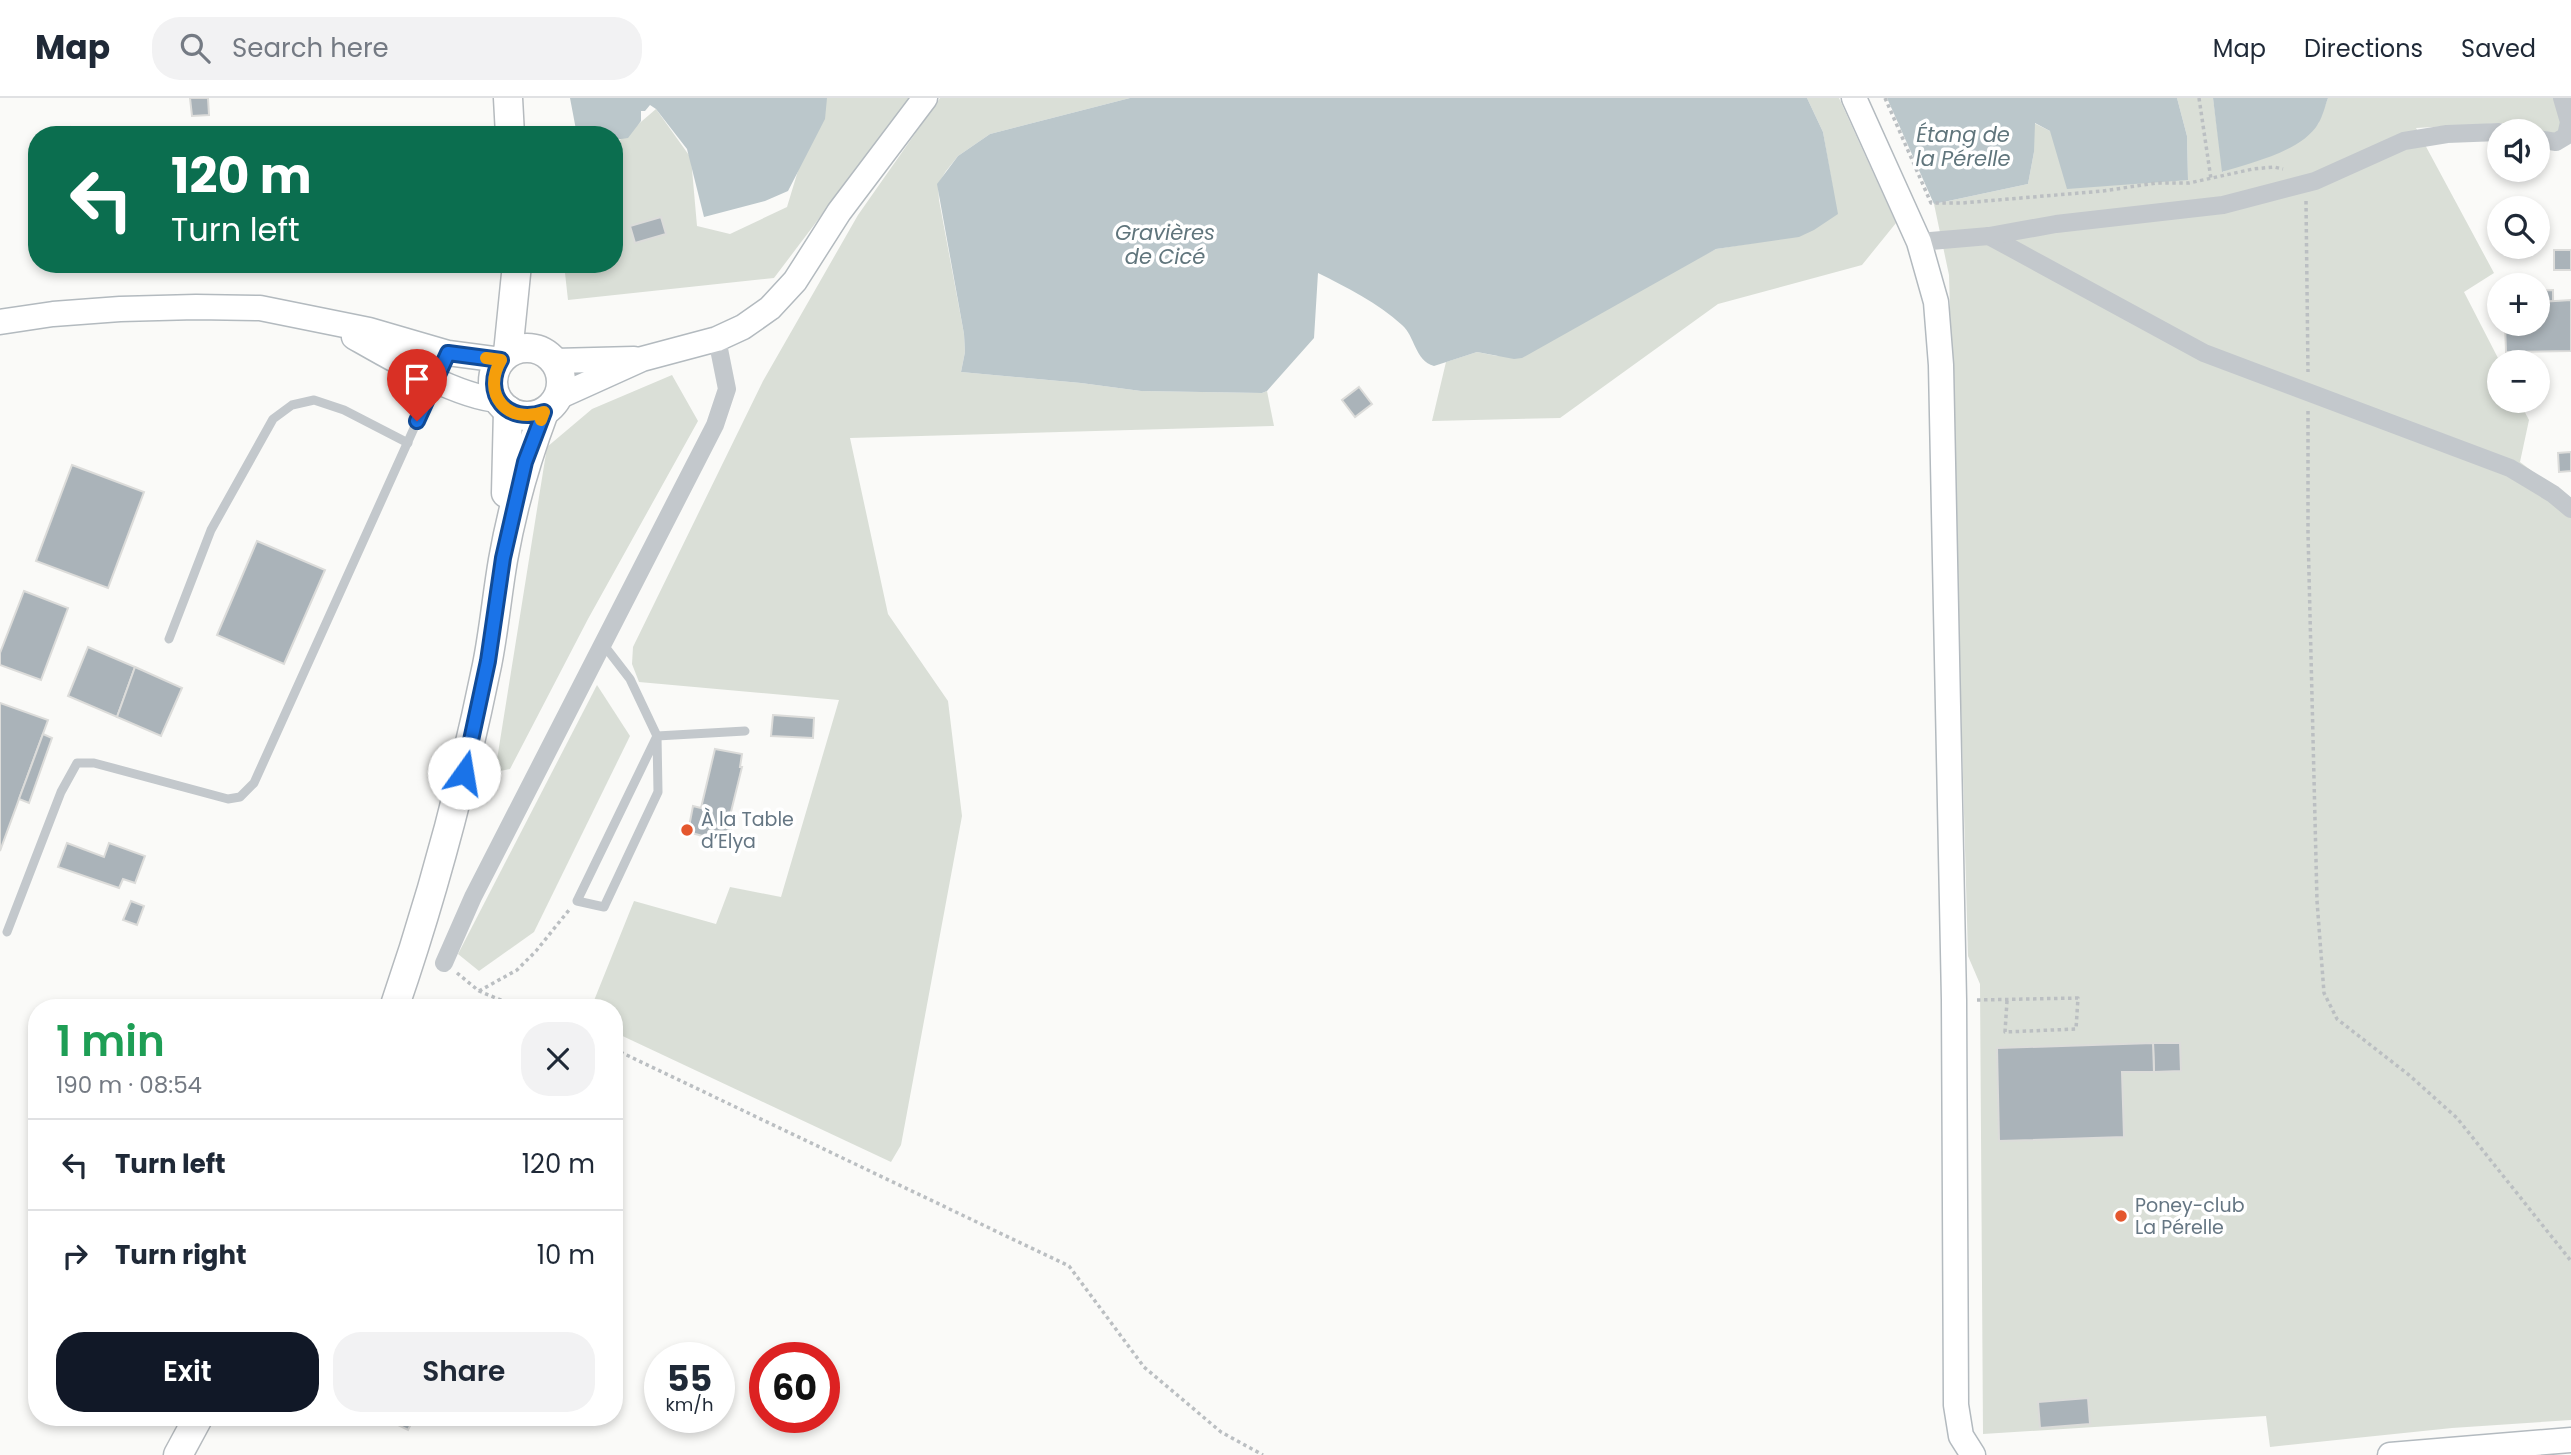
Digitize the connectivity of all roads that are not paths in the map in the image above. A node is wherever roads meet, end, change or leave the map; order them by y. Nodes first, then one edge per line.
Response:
1 (508, 98) edge
2 (925, 98) edge
3 (1854, 98) edge
4 (2562, 98) edge
5 (510, 126) edge
6 (2487, 132) edge
7 (2550, 141) edge
8 (1989, 236) junction
9 (1919, 242) junction
10 (517, 273) edge
11 (519, 273) edge
12 (323, 320) junction
13 (0, 322) edge
14 (717, 339) junction
15 (448, 353) junction
16 (546, 355) junction
17 (504, 356) junction
18 (642, 359) junction
19 (436, 379) junction
20 (551, 404) junction
21 (503, 405) junction
22 (408, 443) junction
23 (2571, 509) edge
24 (503, 558) junction
25 (169, 639) dead end
26 (602, 642) junction
27 (745, 731) dead end
28 (657, 736) junction
29 (7, 932) dead end
30 (444, 963) road end
31 (397, 999) edge
32 (194, 1426) edge
33 (2571, 1440) edge
34 (178, 1455) edge
35 (1973, 1455) edge
36 (2390, 1455) edge

1 - 5 main road
2 - 14 main road
3 - 9 main road
4 - 7 street
6 - 8 street
8 - 9 street
8 - 23 street
9 - 35 main road
10 - 17 main road
11 - 16 main road
12 - 13 main road
12 - 15 main road
12 - 19 main road
14 - 18 main road
14 - 26 street
15 - 17 main road
15 - 19 lane
16 - 17 main road
16 - 18 main road
16 - 20 main road
17 - 21 main road
18 - 20 main road
19 - 21 main road
19 - 22 lane
20 - 21 main road
20 - 24 main road
21 - 24 main road
22 - 25 lane
22 - 29 lane
24 - 31 main road
26 - 28 lane
26 - 30 street
27 - 28 lane
28 - 28 lane
32 - 34 main road
33 - 36 main road

